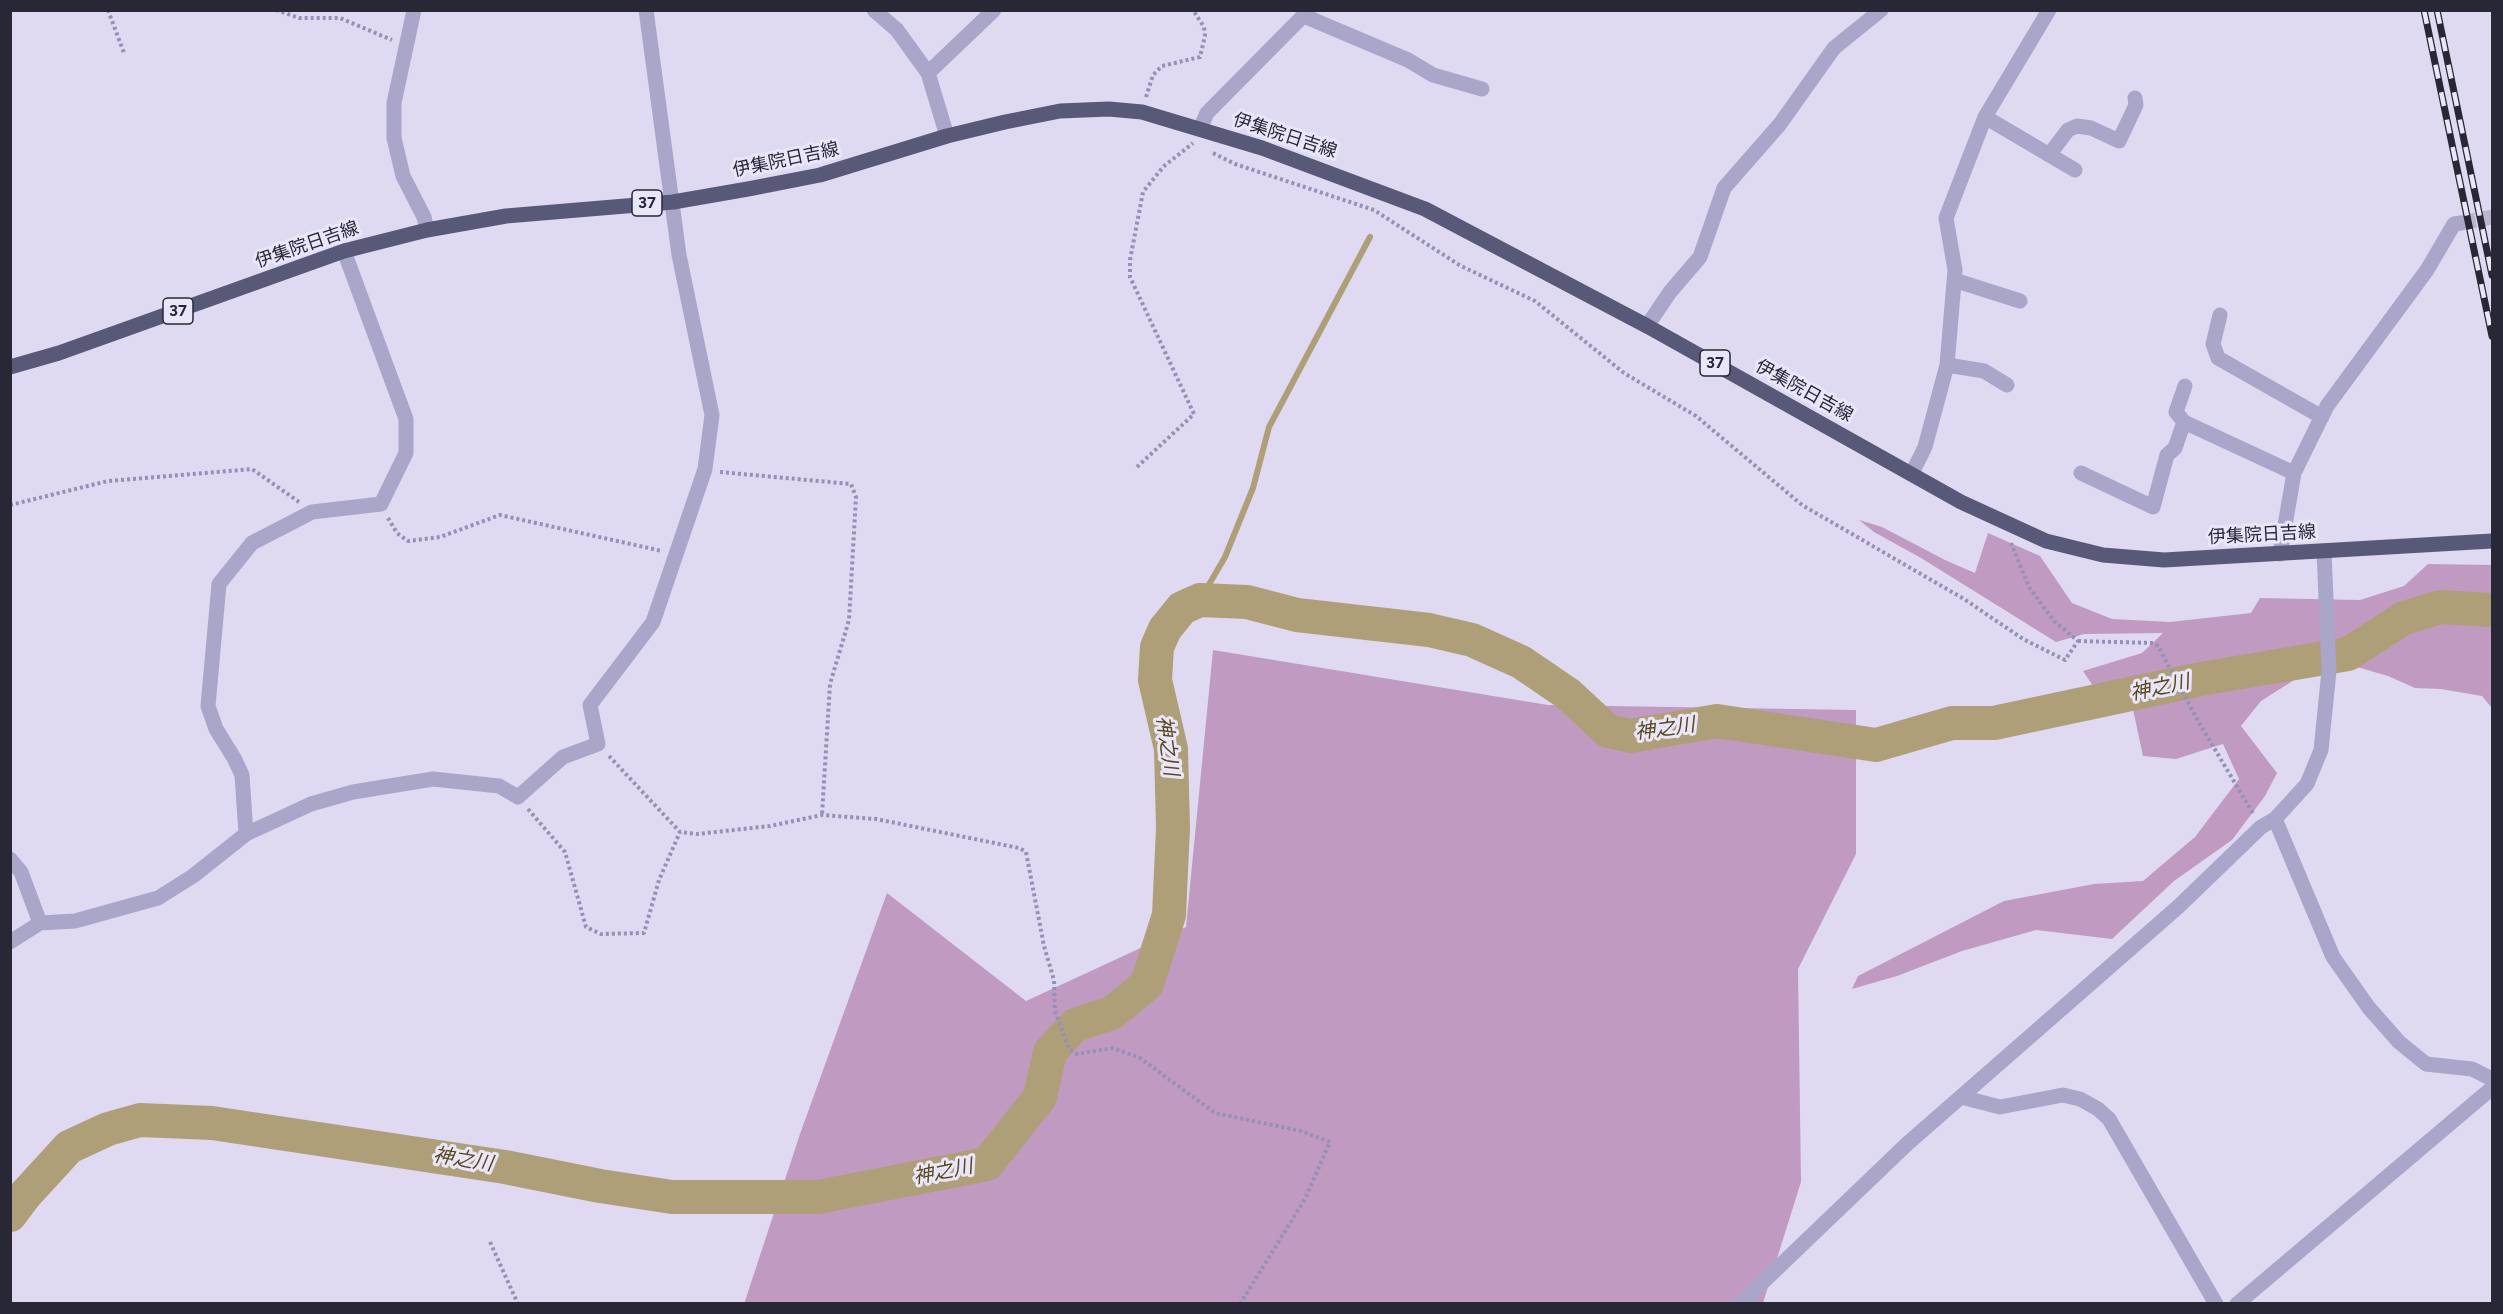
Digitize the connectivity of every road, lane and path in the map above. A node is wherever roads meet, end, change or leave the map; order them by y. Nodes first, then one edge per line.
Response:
1 (108, 10) edge
2 (276, 10) edge
3 (414, 10) edge
4 (646, 10) edge
5 (874, 10) edge
6 (994, 10) edge
7 (1193, 10) edge
8 (1881, 10) edge
9 (2049, 10) edge
10 (1306, 13) edge
11 (406, 46) junction
12 (124, 52) dead end
13 (928, 73) junction
14 (1482, 89) dead end
15 (2136, 98) dead end
16 (1142, 112) junction
17 (1985, 117) junction
18 (947, 136) junction
19 (1197, 136) junction
20 (2049, 155) junction
21 (2075, 170) dead end
22 (673, 202) junction
23 (2461, 223) tunnel mouth
24 (427, 230) junction
25 (344, 251) junction
26 (1954, 280) junction
27 (2020, 301) dead end
28 (2220, 315) dead end
29 (1647, 326) junction
30 (1947, 365) junction
31 (10, 367) edge
32 (2007, 385) dead end
33 (2185, 386) dead end
34 (2322, 417) junction
35 (2184, 422) junction
36 (1137, 467) dead end
37 (704, 470) junction
38 (1912, 473) junction
39 (2081, 473) dead end
40 (2294, 473) junction
41 (381, 504) junction
42 (10, 505) edge
43 (312, 512) junction
44 (2008, 525) junction
45 (2493, 541) edge
46 (2324, 551) junction
47 (2280, 554) junction
48 (677, 555) junction
49 (2078, 641) junction
50 (598, 744) junction
51 (518, 797) junction
52 (822, 815) junction
53 (2275, 819) junction
54 (2261, 827) junction
55 (680, 832) junction
56 (246, 834) junction
57 (10, 859) edge
58 (40, 923) junction
59 (10, 942) edge
60 (2493, 1079) edge
61 (2493, 1088) edge
62 (1961, 1097) junction
63 (490, 1242) dead end
64 (518, 1304) edge
65 (1240, 1304) edge
66 (1740, 1304) edge
67 (2216, 1304) edge
68 (2236, 1304) edge

1 - 12 path
2 - 11 path
3 - 11 street
4 - 22 street
5 - 13 street
6 - 13 street
7 - 16 path
8 - 29 street
9 - 17 street
10 - 14 street
10 - 19 street
11 - 24 street
13 - 18 street
15 - 20 street
16 - 18 main road, 伊集院日吉線 / 37
16 - 19 main road, 伊集院日吉線 / 37
17 - 20 street
17 - 26 street
18 - 22 main road, 伊集院日吉線 / 37
19 - 29 main road, 伊集院日吉線 / 37
19 - 36 path
19 - 49 path
20 - 21 street
22 - 24 main road, 伊集院日吉線 / 37
22 - 37 street
23 - 34 street
24 - 25 main road, 伊集院日吉線 / 37
25 - 31 main road, 伊集院日吉線 / 37
25 - 41 street
26 - 27 street
26 - 30 street
28 - 34 street
29 - 38 main road, 伊集院日吉線 / 37
30 - 32 street
30 - 38 street
33 - 35 street
34 - 40 street
35 - 39 street
35 - 40 street
37 - 48 street
37 - 52 path
38 - 44 main road, 伊集院日吉線 / 37
40 - 47 street
41 - 43 street
41 - 48 path
42 - 43 path
43 - 56 street
44 - 47 main road, 伊集院日吉線 / 37
44 - 49 path
45 - 46 main road, 伊集院日吉線 / 37
46 - 47 main road, 伊集院日吉線 / 37
46 - 53 street
48 - 50 street
49 - 54 path
50 - 51 street
50 - 55 path
51 - 55 path
51 - 56 street
52 - 55 path
52 - 65 path
53 - 54 street
53 - 60 street
54 - 62 street
56 - 58 street
57 - 58 street
58 - 59 street
61 - 68 street
62 - 66 street
62 - 67 street
63 - 64 path

